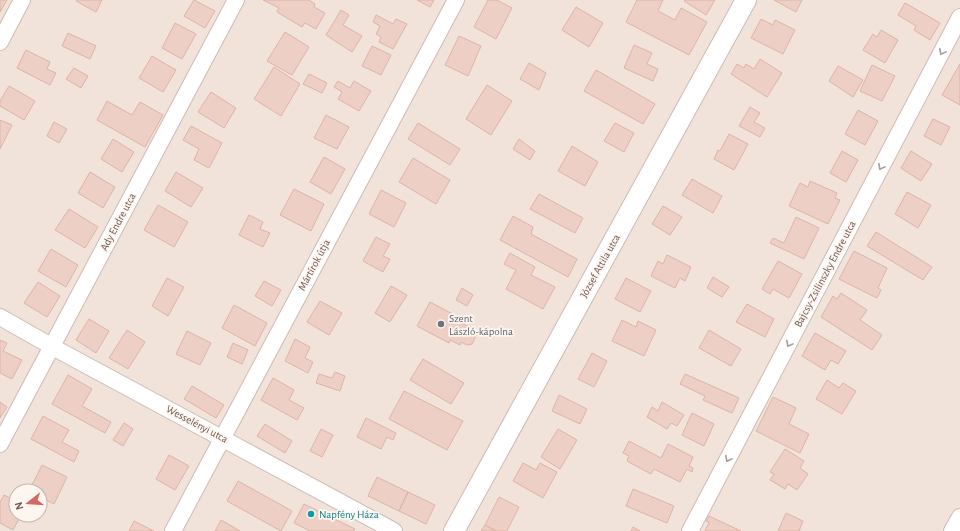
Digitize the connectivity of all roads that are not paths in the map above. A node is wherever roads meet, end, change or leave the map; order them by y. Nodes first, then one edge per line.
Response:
1 (22, 0) edge
2 (236, 0) edge
3 (456, 0) edge
4 (746, 0) edge
5 (960, 17) edge
6 (0, 42) edge
7 (0, 316) edge
8 (52, 346) junction
9 (222, 438) junction
10 (0, 444) edge
11 (960, 517) edge
12 (173, 531) edge
13 (394, 531) edge
14 (454, 531) edge
15 (690, 531) edge
16 (952, 531) edge

1 - 6 street
2 - 8 street, Ady Endre utca
3 - 9 street, Mártírok útja
4 - 14 street, József Attila utca
5 -> 15 street, Bajcsy-Zsilinszky Endre utca
7 - 8 street, Wesselényi utca
8 - 9 street, Wesselényi utca
8 - 10 street, Ady Endre utca
9 - 12 street, Mártírok útja
9 - 13 street, Wesselényi utca
11 - 16 street

